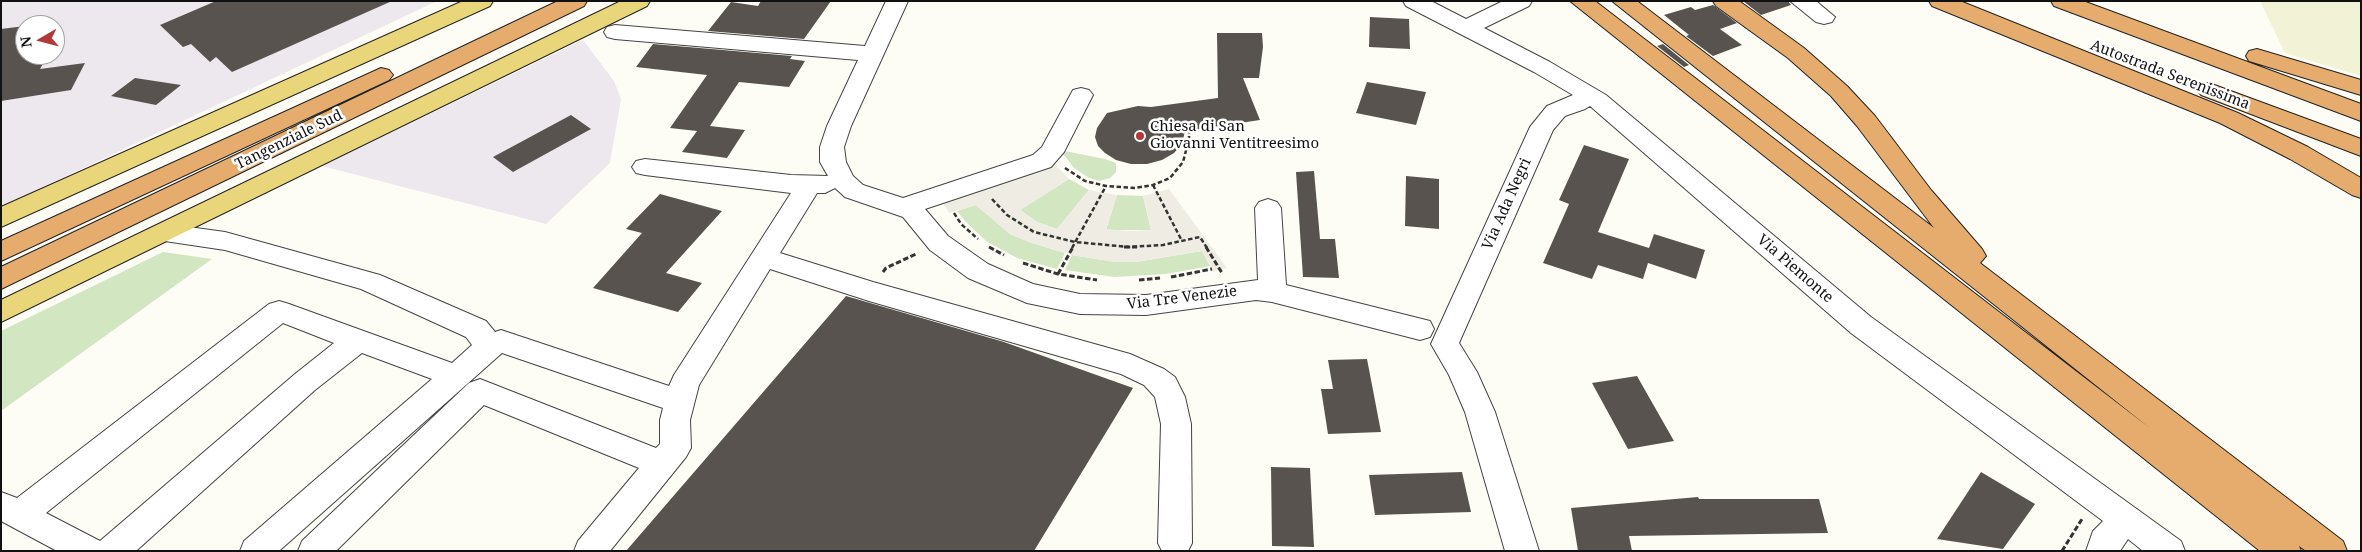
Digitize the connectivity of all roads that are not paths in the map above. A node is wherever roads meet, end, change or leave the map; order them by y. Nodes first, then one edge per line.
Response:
1 (482, 1) edge
2 (538, 1) edge
3 (576, 1) edge
4 (639, 1) edge
5 (897, 1) edge
6 (1414, 1) edge
7 (1520, 1) edge
8 (1580, 1) edge
9 (1622, 1) edge
10 (1724, 1) edge
11 (1801, 1) edge
12 (1940, 1) edge
13 (1979, 1) edge
14 (2062, 1) edge
15 (2104, 1) edge
16 (1824, 17) dead end
17 (1466, 28) junction
18 (615, 32) dead end
19 (873, 54) junction
20 (2361, 88) edge
21 (1589, 94) junction
22 (1081, 95) dead end
23 (2361, 113) edge
24 (2361, 148) edge
25 (2319, 163) junction
26 (645, 167) dead end
27 (843, 182) junction
28 (2361, 182) edge
29 (809, 185) junction
30 (2361, 188) edge
31 (905, 207) junction
32 (1268, 208) dead end
33 (1, 218) edge
34 (167, 233) junction
35 (1, 252) edge
36 (763, 257) junction
37 (1, 279) edge
38 (1272, 292) junction
39 (1, 312) edge
40 (2037, 322) junction
41 (1438, 333) junction
42 (358, 340) junction
43 (490, 346) junction
44 (456, 376) junction
45 (680, 402) junction
46 (662, 464) junction
47 (10, 510) edge
48 (2126, 520) junction
49 (1175, 544) dead end
50 (88, 551) edge
51 (112, 551) edge
52 (256, 551) edge
53 (314, 551) edge
54 (590, 551) edge
55 (1522, 551) edge
56 (2103, 551) edge
57 (2169, 551) edge
58 (2285, 551) edge
59 (2331, 551) edge

1 - 33 main road
2 - 35 highway, Tangenziale Sud
3 - 37 highway, Tangenziale Sud
4 - 34 main road
5 - 19 street
6 - 17 street, Via Piemonte
7 - 17 street
8 - 58 highway
9 - 40 highway
10 - 40 highway
11 - 16 street
12 - 25 highway
13 - 24 highway, Autostrada Serenissima
14 - 23 highway, Autostrada Serenissima
15 - 20 highway
17 - 21 street, Via Piemonte
18 - 19 street
19 - 27 street
21 - 41 street, Via Ada Negri
21 - 48 street, Via Piemonte
22 - 31 street
25 - 28 street
25 - 30 highway
26 - 29 street
27 - 29 street
27 - 31 street, Via Tre Venezie
29 - 36 street
31 - 38 street, Via Tre Venezie
32 - 38 street
34 - 39 main road
34 - 43 street
36 - 45 street
36 - 49 street
38 - 41 street, Via Tre Venezie
40 - 59 highway
41 - 55 street
42 - 44 street
42 - 47 street
42 - 51 street
43 - 44 street
43 - 45 street
44 - 52 street
45 - 46 street
46 - 53 street
46 - 54 street
47 - 50 street
48 - 56 street
48 - 57 street, Via Piemonte

